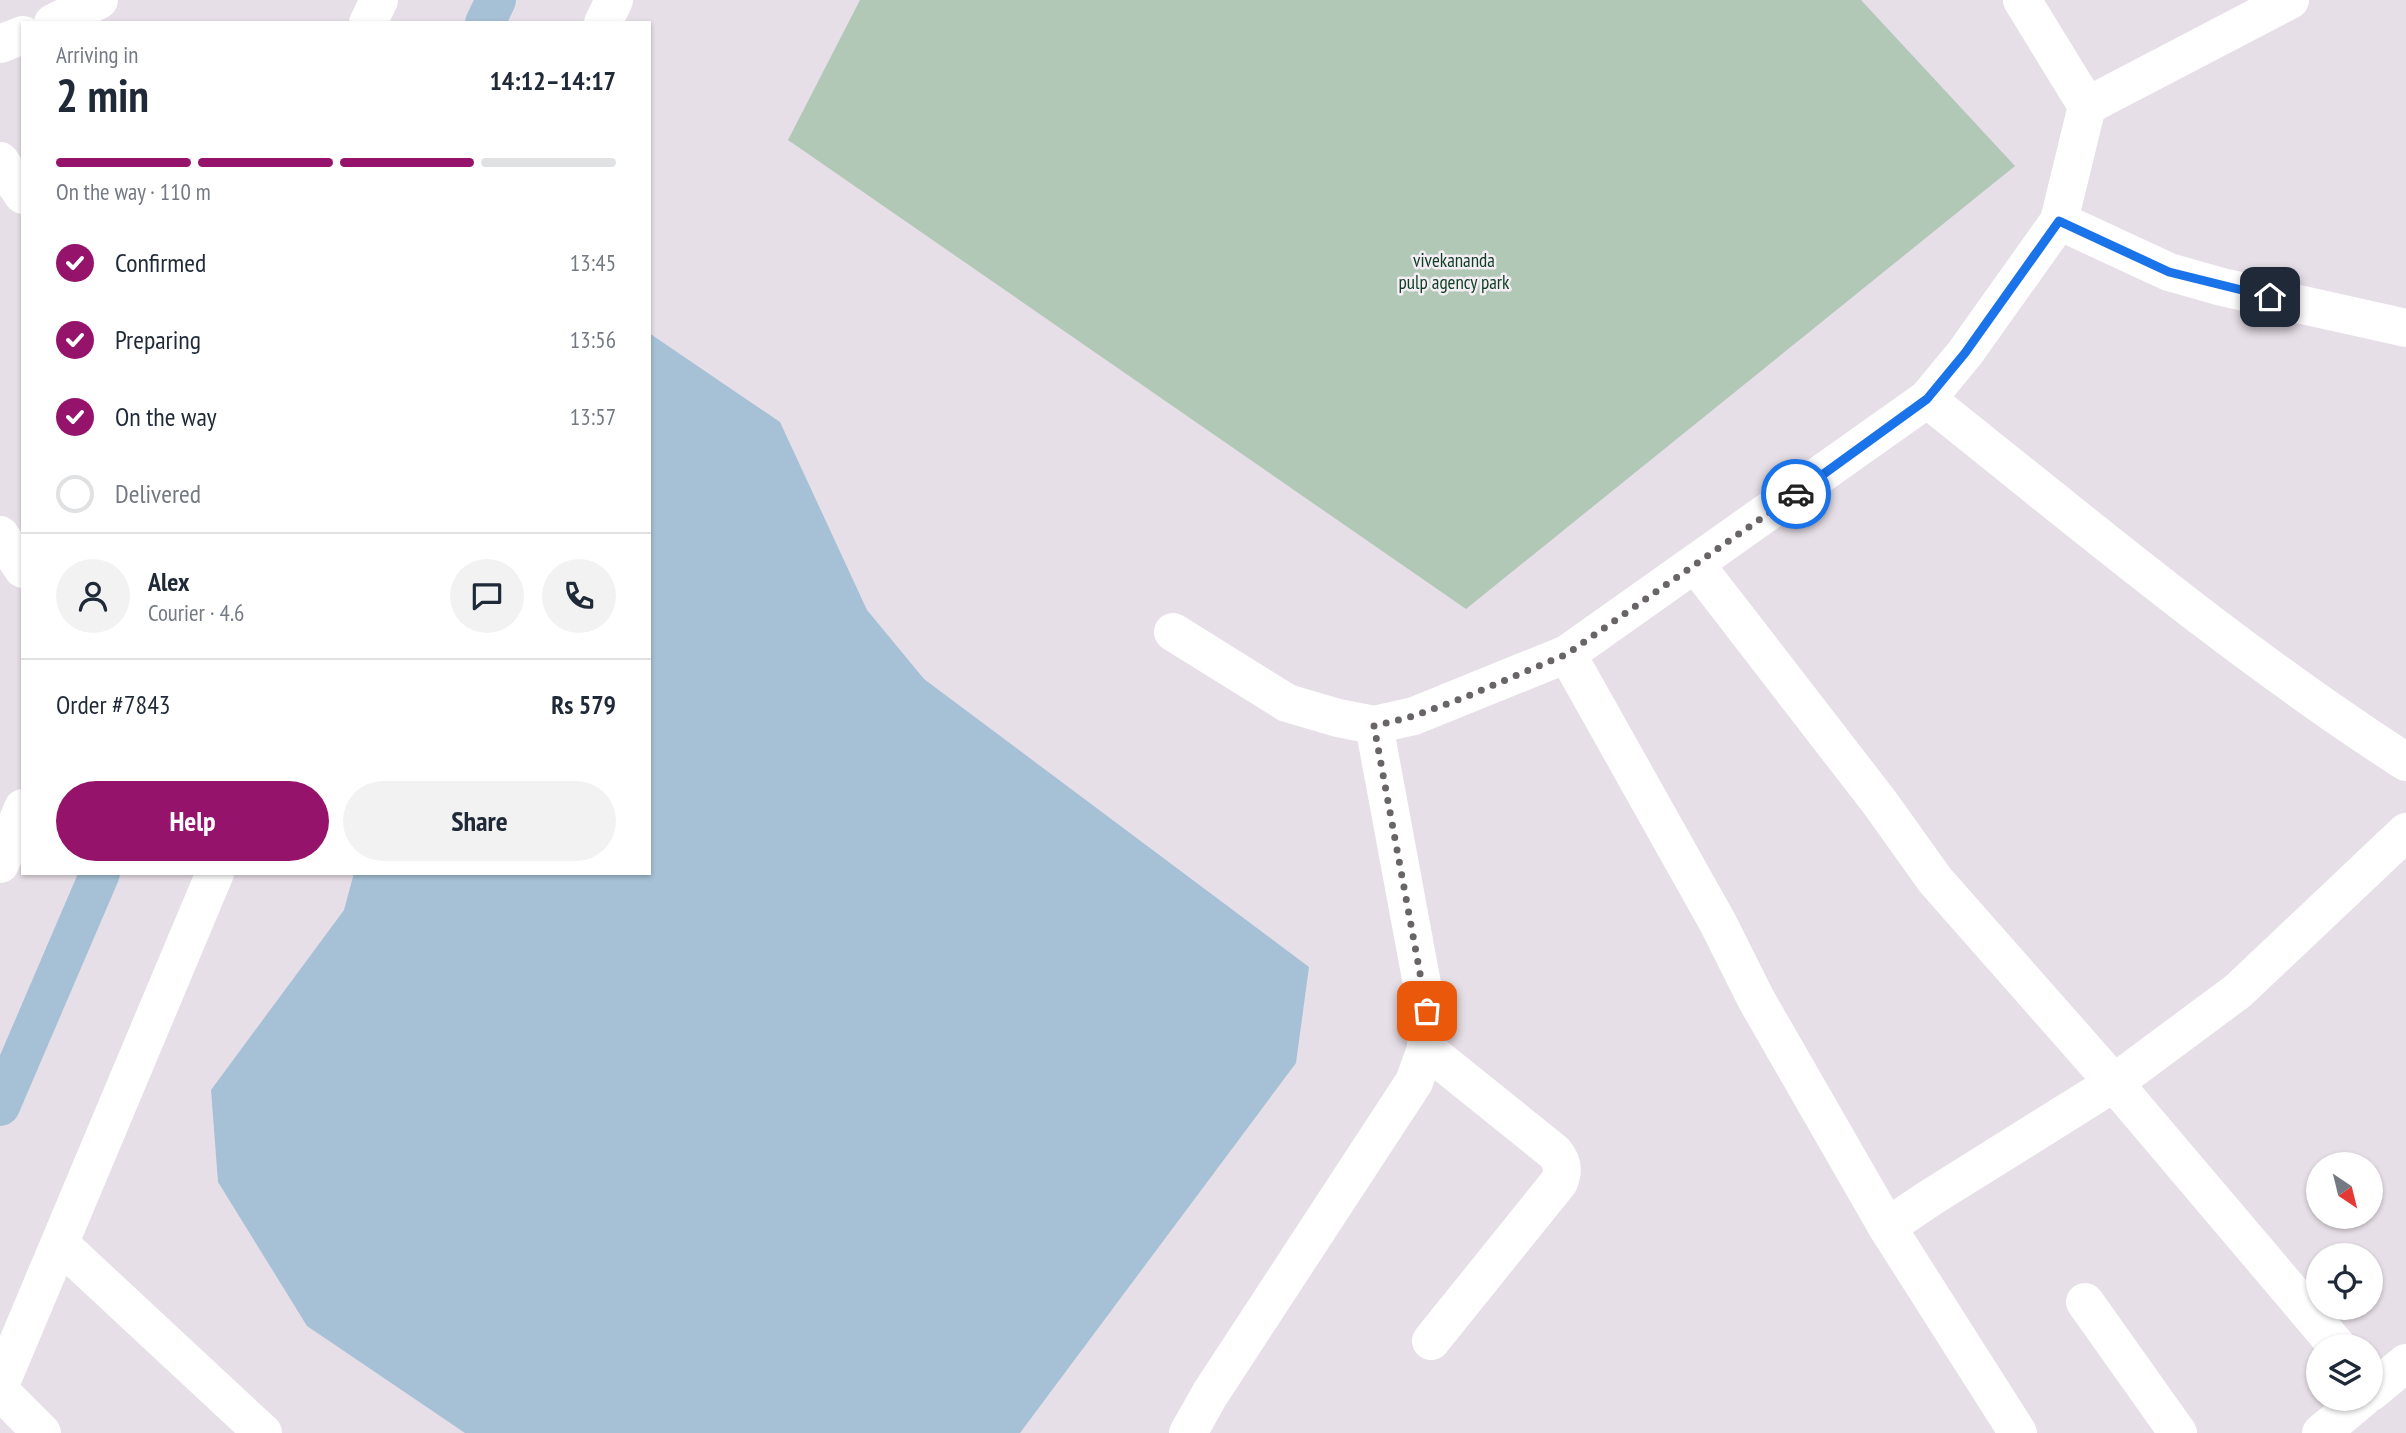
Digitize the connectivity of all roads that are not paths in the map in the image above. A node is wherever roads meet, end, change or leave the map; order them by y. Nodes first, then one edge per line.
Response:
1 (379, 0) edge
2 (614, 0) edge
3 (2022, 0) edge
4 (2290, 0) edge
5 (369, 21) edge
6 (604, 21) edge
7 (21, 36) edge
8 (0, 44) edge
9 (2087, 106) junction
10 (0, 161) edge
11 (21, 192) edge
12 (2059, 221) junction
13 (2406, 328) edge
14 (1927, 399) junction
15 (0, 535) edge
16 (1696, 565) junction
17 (21, 566) edge
18 (1173, 632) dead end
19 (1567, 654) junction
20 (1374, 726) junction
21 (2406, 762) edge
22 (21, 813) edge
23 (2406, 832) edge
24 (0, 864) edge
25 (214, 875) edge
26 (1426, 1049) junction
27 (2114, 1083) junction
28 (1907, 1213) junction
29 (61, 1245) junction
30 (2085, 1302) dead end
31 (2327, 1334) edge
32 (1431, 1341) dead end
33 (2406, 1363) edge
34 (2383, 1381) edge
35 (0, 1385) edge
36 (0, 1391) edge
37 (2347, 1411) edge
38 (42, 1433) edge
39 (263, 1433) edge
40 (1188, 1433) edge
41 (2018, 1433) edge
42 (2178, 1433) edge
43 (2321, 1433) edge

1 - 5 street
2 - 6 street
3 - 9 street
4 - 9 street
7 - 8 street
9 - 12 street
10 - 11 street
12 - 13 street
12 - 14 street
14 - 16 street
14 - 21 street
15 - 17 street
16 - 19 street
16 - 27 street
18 - 20 street
19 - 20 street
19 - 28 street
20 - 26 street
22 - 24 street
23 - 27 street
25 - 29 street
26 - 32 street
26 - 40 street
27 - 28 street
27 - 31 street
28 - 41 street
29 - 35 street
29 - 39 street
30 - 42 street
33 - 34 street
36 - 38 street
37 - 43 street

